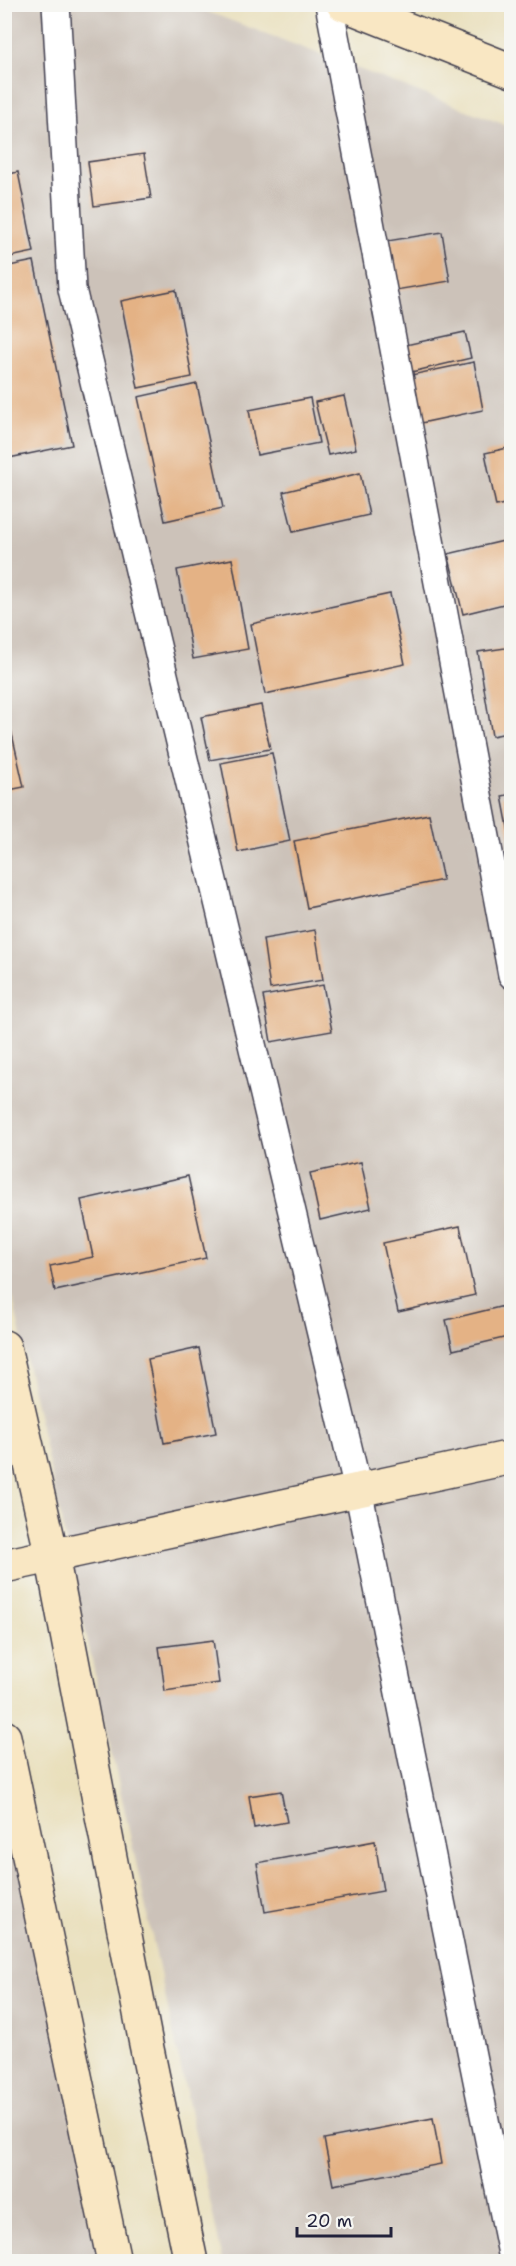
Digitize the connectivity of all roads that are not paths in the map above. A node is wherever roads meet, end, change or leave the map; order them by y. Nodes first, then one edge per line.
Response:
1 (56, 4) edge
2 (329, 4) edge
3 (344, 4) edge
4 (512, 71) edge
5 (512, 975) edge
6 (4, 1347) edge
7 (512, 1457) edge
8 (358, 1489) junction
9 (52, 1556) junction
10 (4, 1566) edge
11 (4, 1737) edge
12 (512, 2254) edge
13 (114, 2262) edge
14 (191, 2262) edge

1 - 8 street
2 - 5 street
3 - 4 street
6 - 9 street
7 - 8 street
8 - 9 street
8 - 12 street
9 - 10 street
9 - 14 street
11 - 13 street

